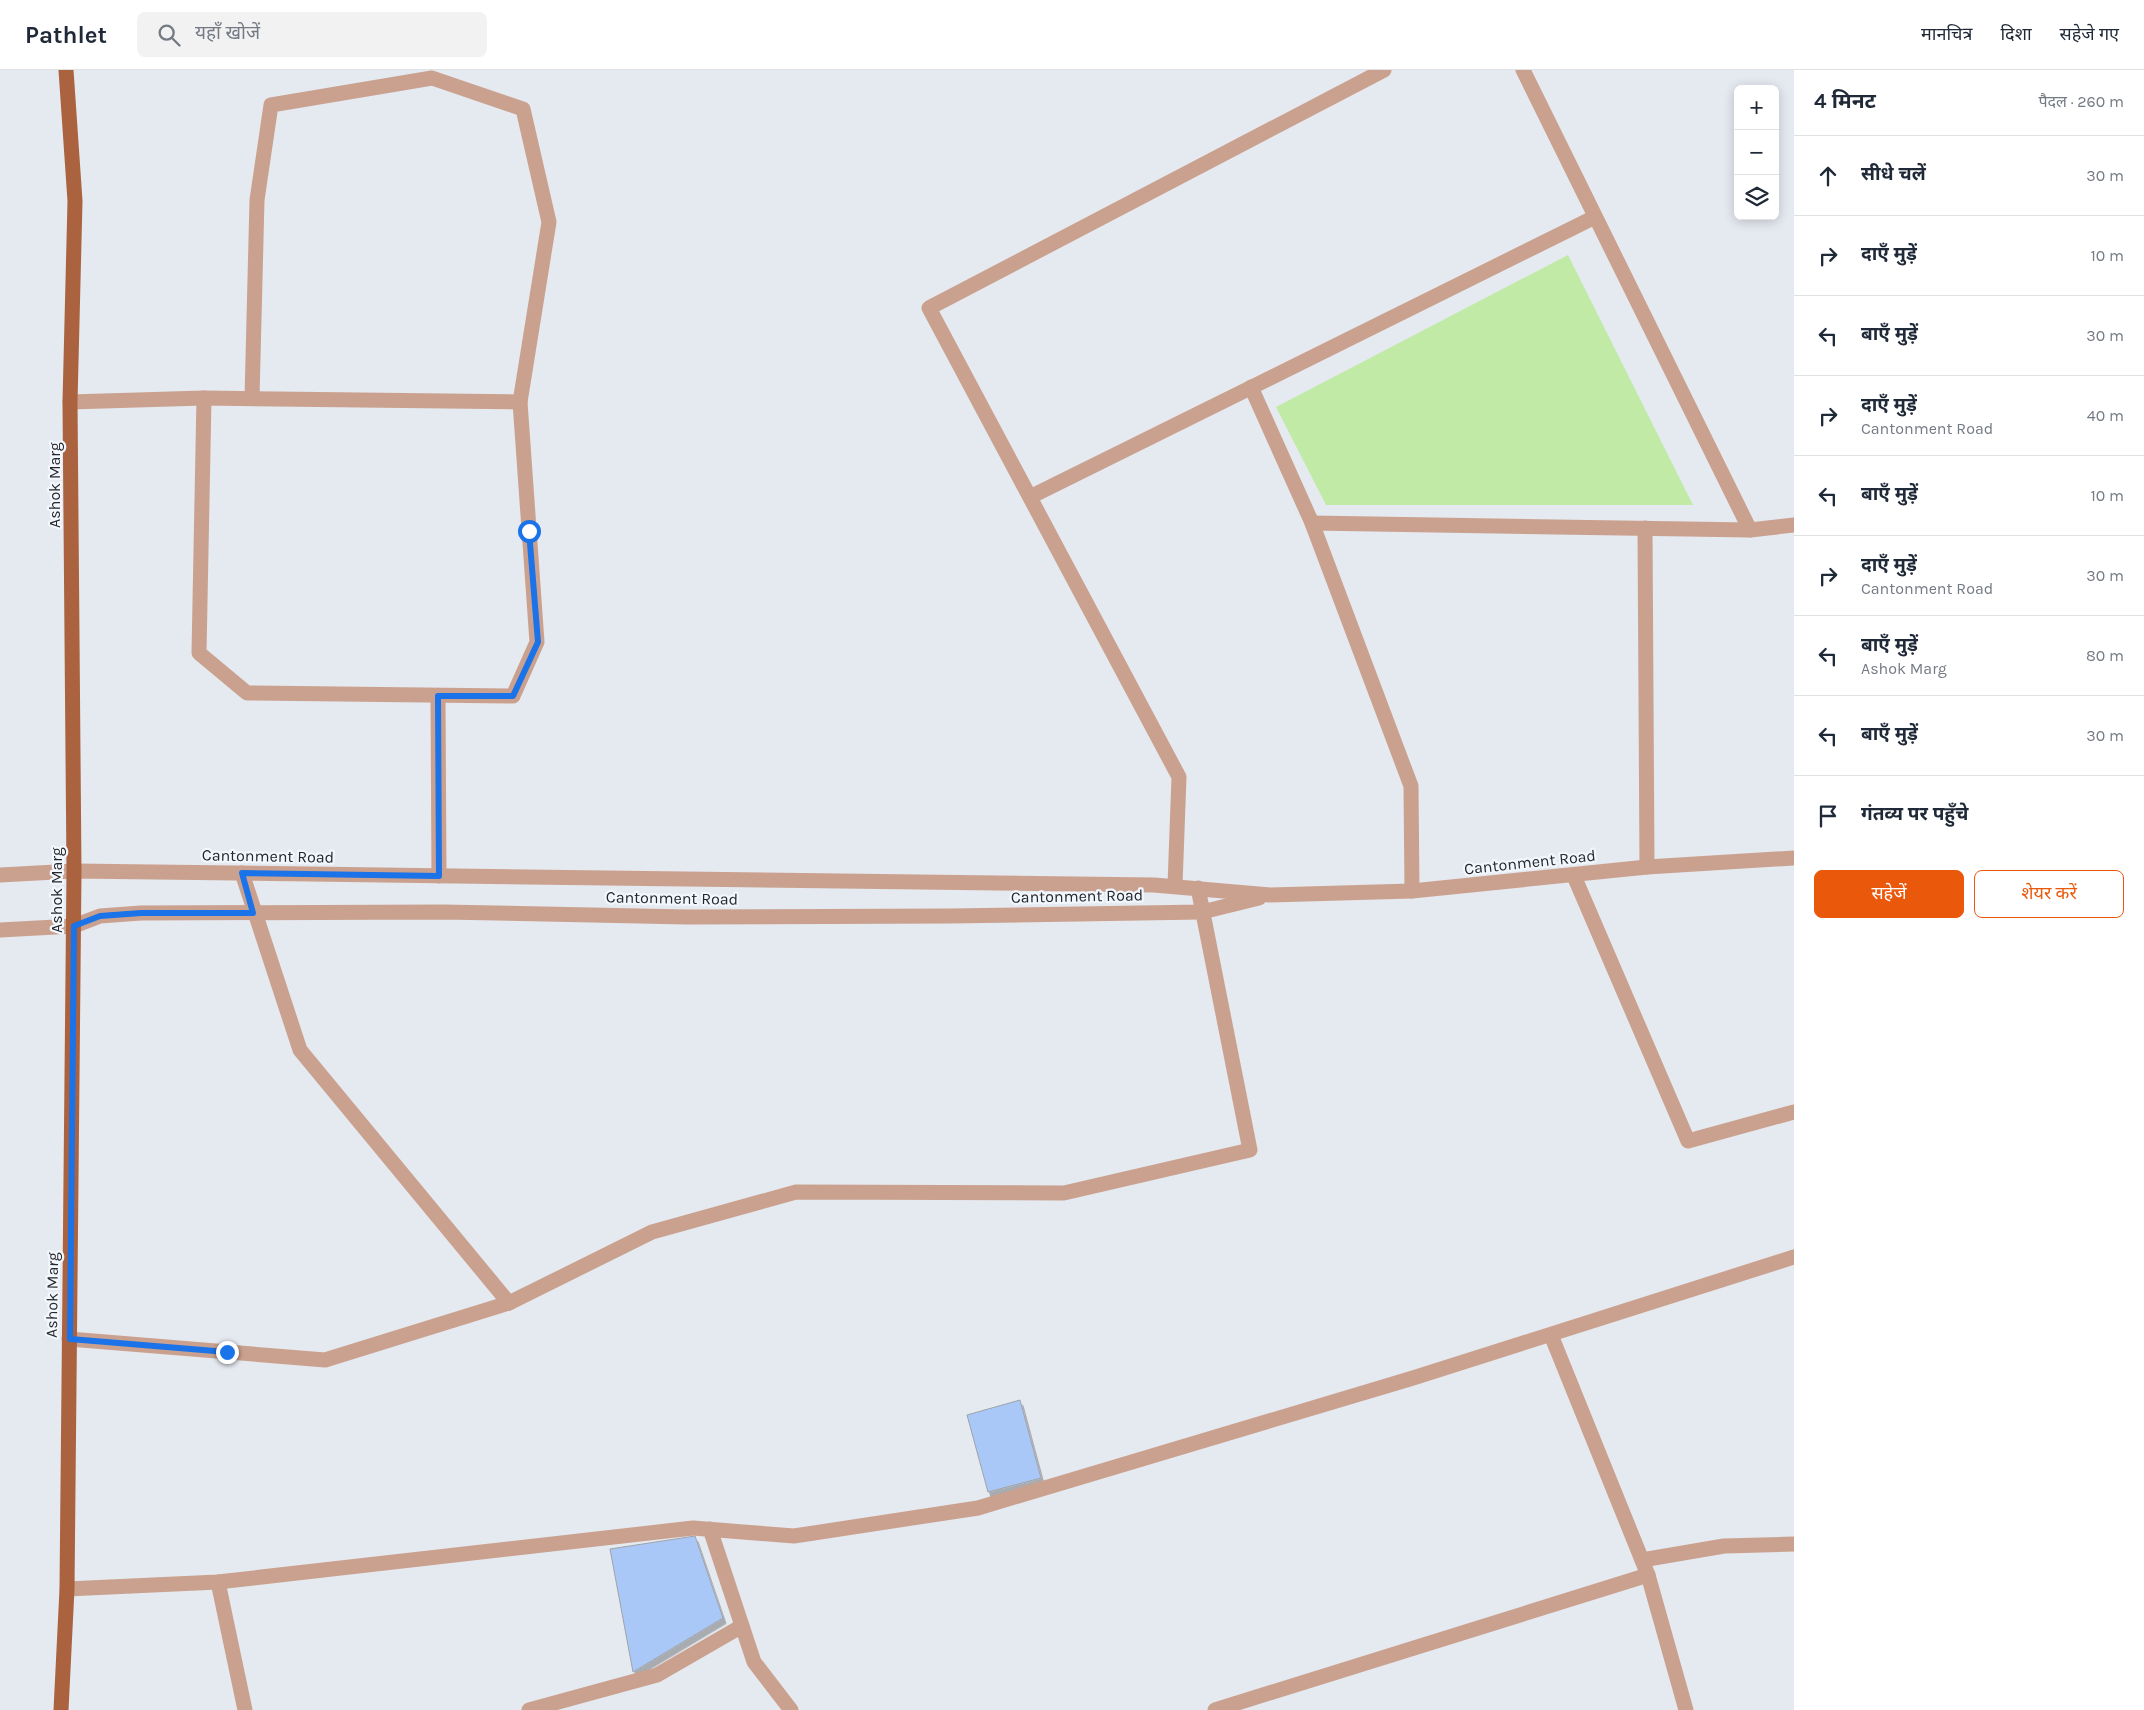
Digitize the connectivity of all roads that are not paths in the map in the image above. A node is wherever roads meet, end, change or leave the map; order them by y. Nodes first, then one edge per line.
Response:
1 (66, 70) edge
2 (1384, 70) edge
3 (1523, 70) edge
4 (1596, 217) junction
5 (1252, 388) junction
6 (204, 398) junction
7 (252, 398) junction
8 (70, 402) junction
9 (520, 402) junction
10 (1030, 497) junction
11 (1312, 523) junction
12 (1794, 525) edge
13 (1645, 528) junction
14 (1750, 530) junction
15 (438, 696) junction
16 (1794, 858) edge
17 (1648, 867) junction
18 (74, 871) junction
19 (242, 873) junction
20 (0, 875) edge
21 (439, 876) junction
22 (1574, 876) junction
23 (1175, 885) junction
24 (1198, 888) junction
25 (1412, 891) junction
26 (1270, 895) junction
27 (1202, 912) junction
28 (253, 913) junction
29 (74, 926) junction
30 (0, 930) edge
31 (1794, 1112) edge
32 (1794, 1257) edge
33 (509, 1303) junction
34 (1552, 1334) junction
35 (70, 1339) junction
36 (710, 1529) junction
37 (1794, 1544) edge
38 (1642, 1560) junction
39 (1648, 1575) junction
40 (218, 1582) junction
41 (67, 1589) junction
42 (742, 1626) junction
43 (61, 1710) edge
44 (245, 1710) edge
45 (530, 1710) edge
46 (790, 1710) edge
47 (1216, 1710) edge
48 (1686, 1710) edge

1 - 8 main road, Ashok Marg
2 - 10 street
3 - 4 street
4 - 5 street
4 - 14 street
5 - 10 street
5 - 11 street
6 - 7 street
6 - 8 street
6 - 15 street
7 - 9 street
7 - 9 street
8 - 18 main road, Ashok Marg
9 - 15 street
10 - 23 street
11 - 13 street
11 - 25 street
12 - 14 street
13 - 14 street
13 - 17 street
15 - 21 street
16 - 17 street, Cantonment Road
17 - 22 street, Cantonment Road
18 - 19 street, Cantonment Road
18 - 20 street, Cantonment Road
18 - 29 main road, Ashok Marg
19 - 21 street, Cantonment Road
19 - 28 street
21 - 23 street, Cantonment Road
22 - 25 street, Cantonment Road
22 - 31 street
23 - 24 street, Cantonment Road
24 - 26 street, Cantonment Road
24 - 27 street
25 - 26 street, Cantonment Road
26 - 27 street, Cantonment Road
27 - 28 street, Cantonment Road
27 - 33 street
28 - 29 street, Cantonment Road
28 - 33 street
29 - 30 street, Cantonment Road
29 - 35 main road, Ashok Marg
32 - 34 street
33 - 35 street
34 - 36 street
34 - 38 street
35 - 41 main road, Ashok Marg
36 - 40 street
36 - 42 street
37 - 38 street
38 - 39 street
39 - 47 street
39 - 48 street
40 - 41 street
40 - 44 street
41 - 43 main road, Ashok Marg
42 - 45 street
42 - 46 street

